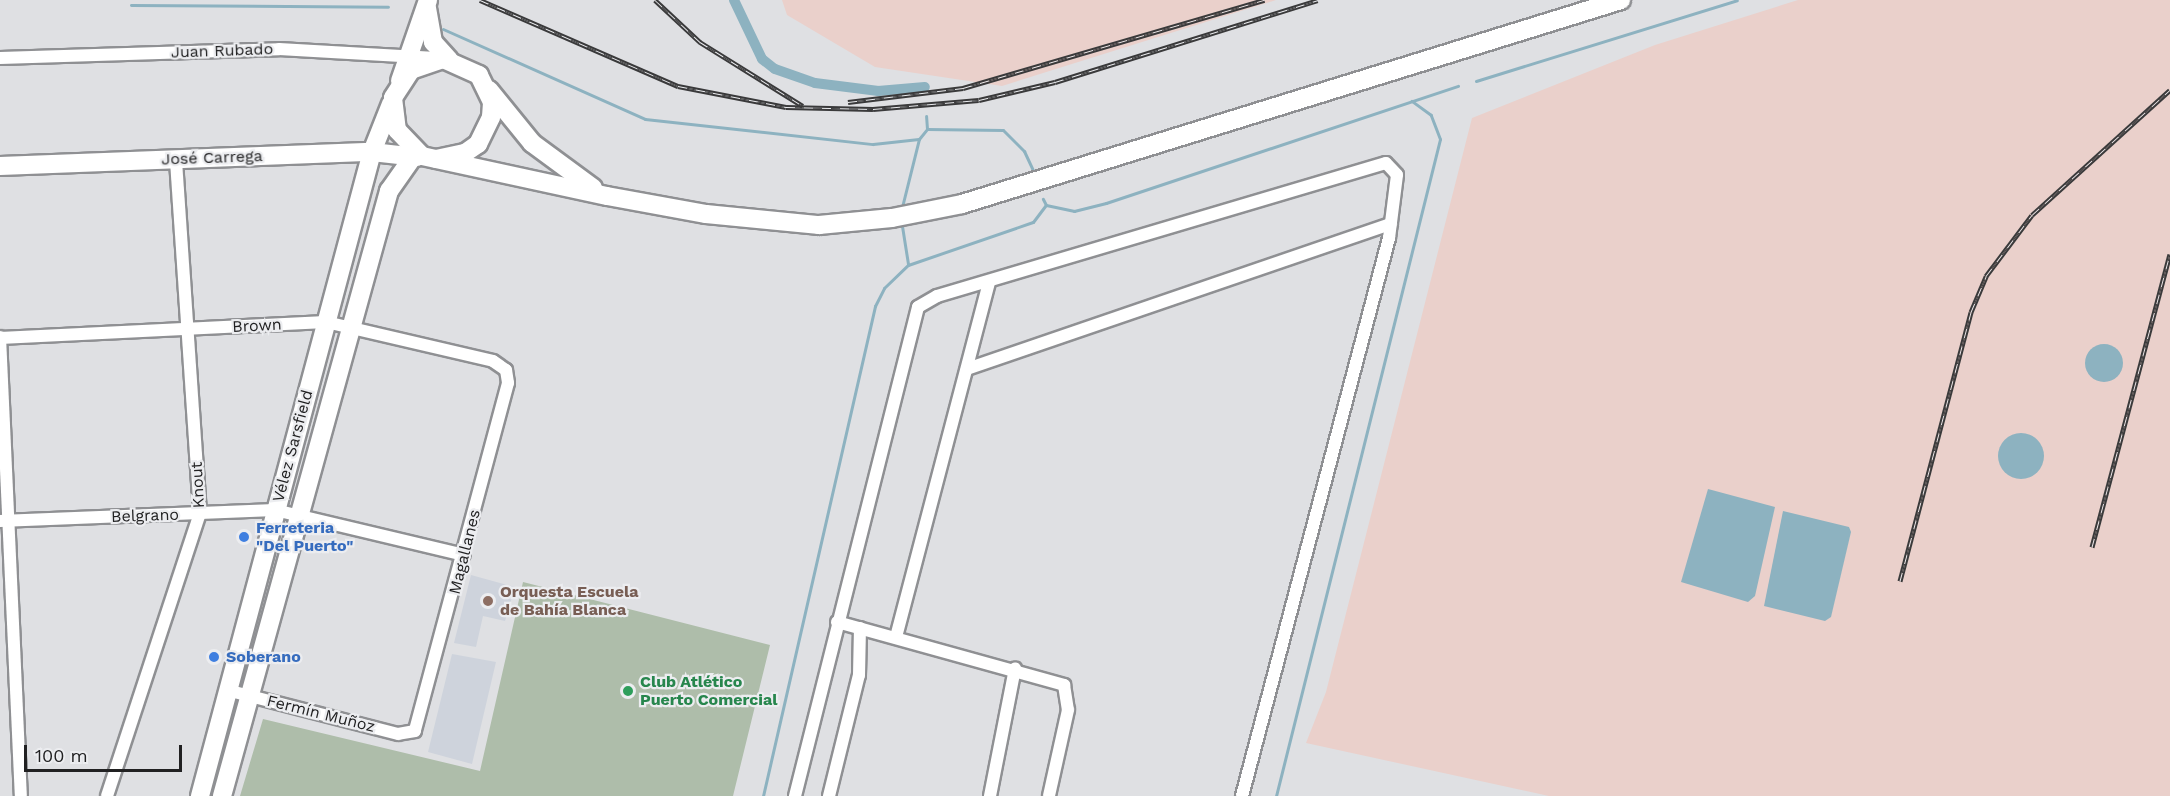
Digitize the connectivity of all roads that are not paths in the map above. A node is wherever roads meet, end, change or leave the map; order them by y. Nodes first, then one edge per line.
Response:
1 (1621, 0) edge
2 (428, 1) edge
3 (408, 55) junction
4 (0, 58) edge
5 (446, 60) junction
6 (487, 88) junction
7 (396, 91) junction
8 (372, 152) junction
9 (423, 158) junction
10 (176, 159) junction
11 (0, 166) edge
12 (607, 196) junction
13 (1391, 224) junction
14 (989, 283) junction
15 (326, 322) junction
16 (351, 325) junction
17 (188, 329) junction
18 (0, 337) edge
19 (966, 369) junction
20 (506, 370) joint
21 (275, 510) junction
22 (298, 512) junction
23 (200, 513) junction
24 (4, 521) edge
25 (464, 555) junction
26 (837, 622) junction
27 (860, 628) junction
28 (896, 638) junction
29 (1015, 668) junction
30 (227, 690) junction
31 (249, 696) junction
32 (415, 731) joint
33 (21, 796) edge
34 (107, 796) edge
35 (200, 796) edge
36 (222, 796) edge
37 (795, 796) edge
38 (829, 796) edge
39 (990, 796) edge
40 (1049, 796) edge
41 (1242, 796) edge

1 - 12 main road, José Carrega
2 - 3 main road, Vélez Sarsfield
2 - 5 main road
3 - 4 street, Juan Rubado
3 - 5 street, Juan Rubado
3 - 7 main road, Vélez Sarsfield
5 - 6 main road
5 - 7 main road
6 - 9 main road
6 - 12 main road
7 - 8 main road, Vélez Sarsfield
7 - 9 main road
8 - 9 main road, José Carrega
8 - 10 main road, José Carrega
8 - 15 main road, Vélez Sarsfield
9 - 12 main road, José Carrega
9 - 16 main road, Vélez Sarsfield
10 - 11 main road, José Carrega
10 - 17 street, Knout
13 - 14 street
13 - 19 street
13 - 41 street
14 - 19 street
14 - 26 street
15 - 16 street, Brown
15 - 17 street, Brown
15 - 21 main road, Vélez Sarsfield
16 - 20 street, Brown
16 - 22 main road, Vélez Sarsfield
17 - 18 street, Brown
17 - 23 street, Knout
18 - 24 street
19 - 28 street
20 - 25 street, Magallanes
21 - 22 street, Belgrano
21 - 23 street, Belgrano
21 - 30 main road, Vélez Sarsfield
22 - 25 street, Belgrano
22 - 31 main road, Vélez Sarsfield
23 - 24 street, Belgrano
23 - 34 street, Knout
24 - 33 street
25 - 32 street, Magallanes
26 - 27 street
26 - 37 street
27 - 28 street
27 - 38 street
28 - 29 street
29 - 39 street
29 - 40 street
30 - 31 street, Fermín Muñoz
30 - 35 main road, Vélez Sarsfield
31 - 32 street, Fermín Muñoz
31 - 36 main road, Vélez Sarsfield

